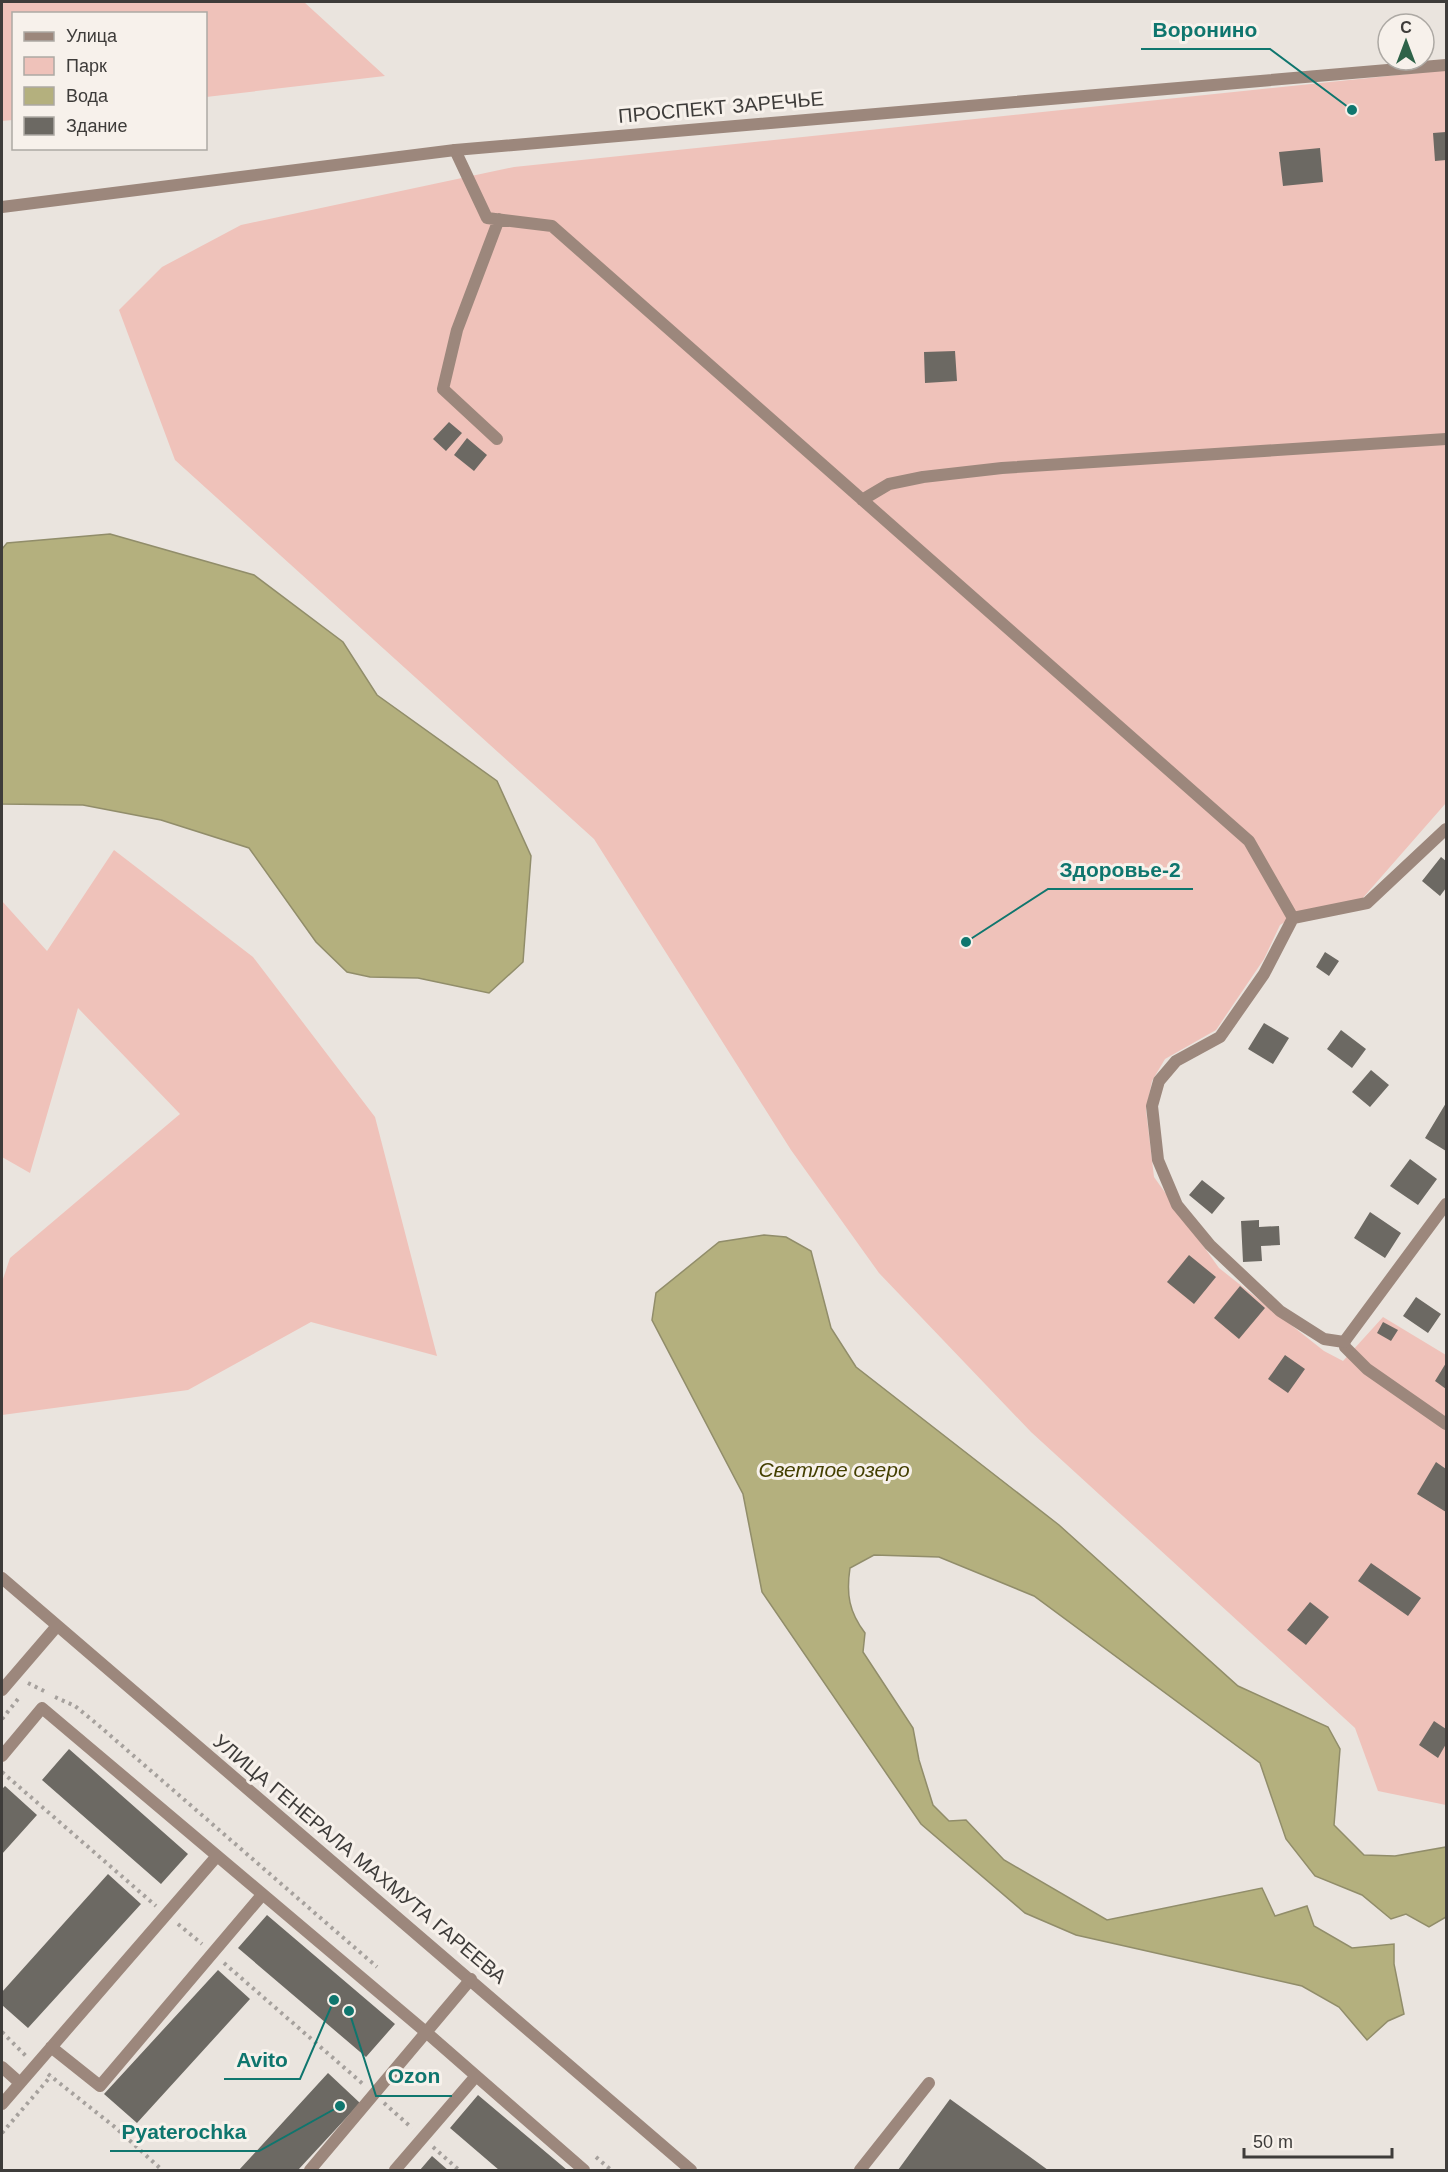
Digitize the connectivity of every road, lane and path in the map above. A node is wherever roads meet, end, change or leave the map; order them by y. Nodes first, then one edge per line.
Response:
1 (1446, 65) edge
2 (455, 150) junction
3 (2, 207) edge
4 (500, 219) junction
5 (497, 439) dead end
6 (1446, 439) edge
7 (862, 500) junction
8 (1446, 829) edge
9 (1293, 918) junction
10 (1446, 1204) edge
11 (1344, 1342) junction
12 (1446, 1424) edge
13 (2, 1578) edge
14 (57, 1626) junction
15 (39, 1689) dead end
16 (2, 1690) edge
17 (2, 1756) edge
18 (2, 1773) edge
19 (217, 1856) junction
20 (262, 1895) junction
21 (166, 1914) junction
22 (212, 1953) junction
23 (384, 1973) dead end
24 (471, 1979) junction
25 (2, 2032) edge
26 (427, 2033) junction
27 (51, 2047) junction
28 (36, 2065) junction
29 (2, 2067) edge
30 (51, 2076) junction
31 (476, 2076) junction
32 (20, 2083) junction
33 (929, 2083) dead end
34 (374, 2094) junction
35 (2, 2104) edge
36 (2, 2133) edge
37 (594, 2156) dead end
38 (162, 2170) edge
39 (310, 2170) edge
40 (395, 2170) edge
41 (584, 2170) edge
42 (611, 2170) edge
43 (691, 2170) edge
44 (860, 2170) edge

1 - 2 street, ПРОСПЕКТ ЗАРЕЧЬЕ
2 - 3 street, ПРОСПЕКТ ЗАРЕЧЬЕ
2 - 4 street
4 - 5 street
4 - 7 street
6 - 7 street
7 - 9 street
8 - 9 street
9 - 11 street
10 - 11 street
11 - 12 street
13 - 14 street, УЛИЦА ГЕНЕРАЛА МАХМУТА ГАРЕЕВА
14 - 16 street
14 - 24 street, УЛИЦА ГЕНЕРАЛА МАХМУТА ГАРЕЕВА
15 - 23 path
17 - 19 street
18 - 21 path
19 - 20 street
19 - 21 street
20 - 22 street
20 - 26 street
21 - 22 path
21 - 27 street
22 - 27 street
22 - 34 path
24 - 26 street
24 - 43 street, УЛИЦА ГЕНЕРАЛА МАХМУТА ГАРЕЕВА
25 - 28 path
26 - 31 street
26 - 34 street
27 - 28 street
28 - 30 path
28 - 32 street
29 - 32 street
30 - 36 path
30 - 38 path
31 - 40 street
31 - 41 street
32 - 35 street
33 - 44 street
34 - 39 street
37 - 42 path

